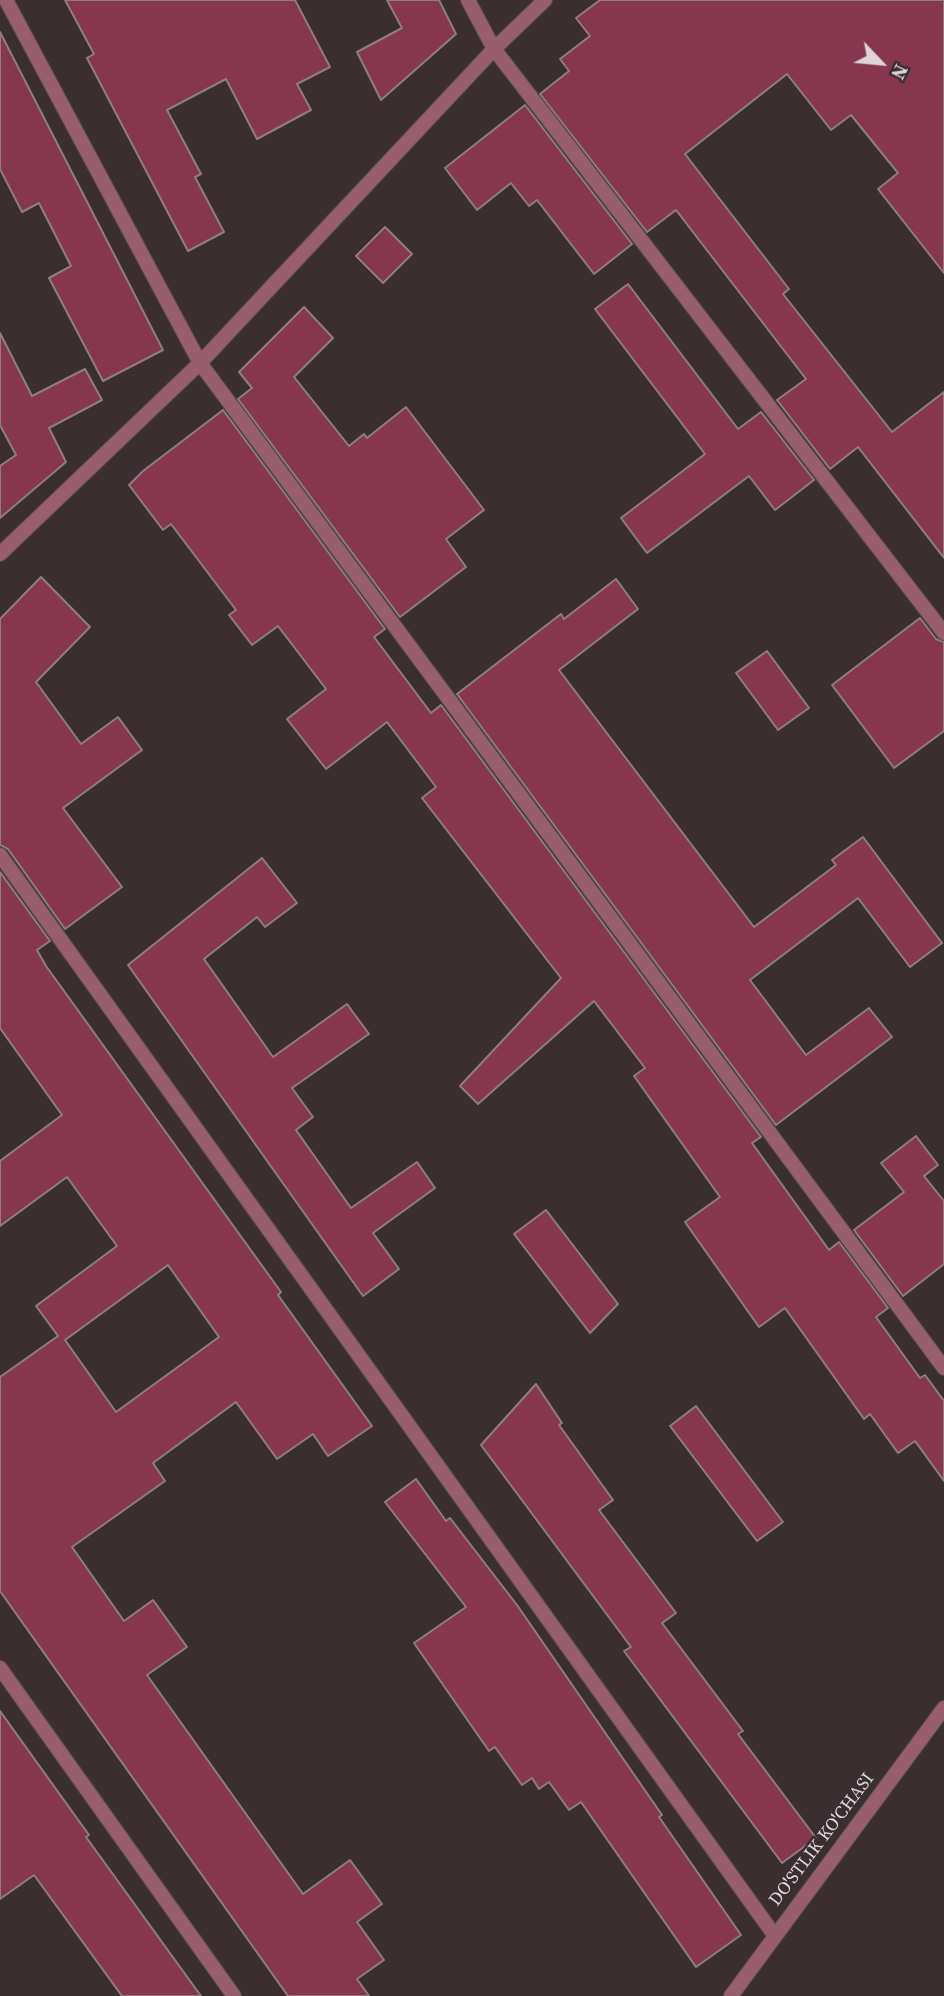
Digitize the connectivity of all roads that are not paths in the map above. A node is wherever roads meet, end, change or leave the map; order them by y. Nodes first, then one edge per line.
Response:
1 (6, 0) edge
2 (468, 0) edge
3 (545, 0) edge
4 (494, 49) junction
5 (200, 363) junction
6 (0, 554) edge
7 (944, 633) edge
8 (0, 855) edge
9 (944, 1368) edge
10 (0, 1668) edge
11 (944, 1708) edge
12 (775, 1936) junction
13 (234, 1996) edge
14 (732, 1996) edge

1 - 5 street
2 - 4 street
3 - 4 street
4 - 5 street
4 - 7 street
5 - 6 street
5 - 9 street
8 - 12 street
10 - 13 street
11 - 12 street, DO'STLIK KO'CHASI
12 - 14 street, DO'STLIK KO'CHASI

